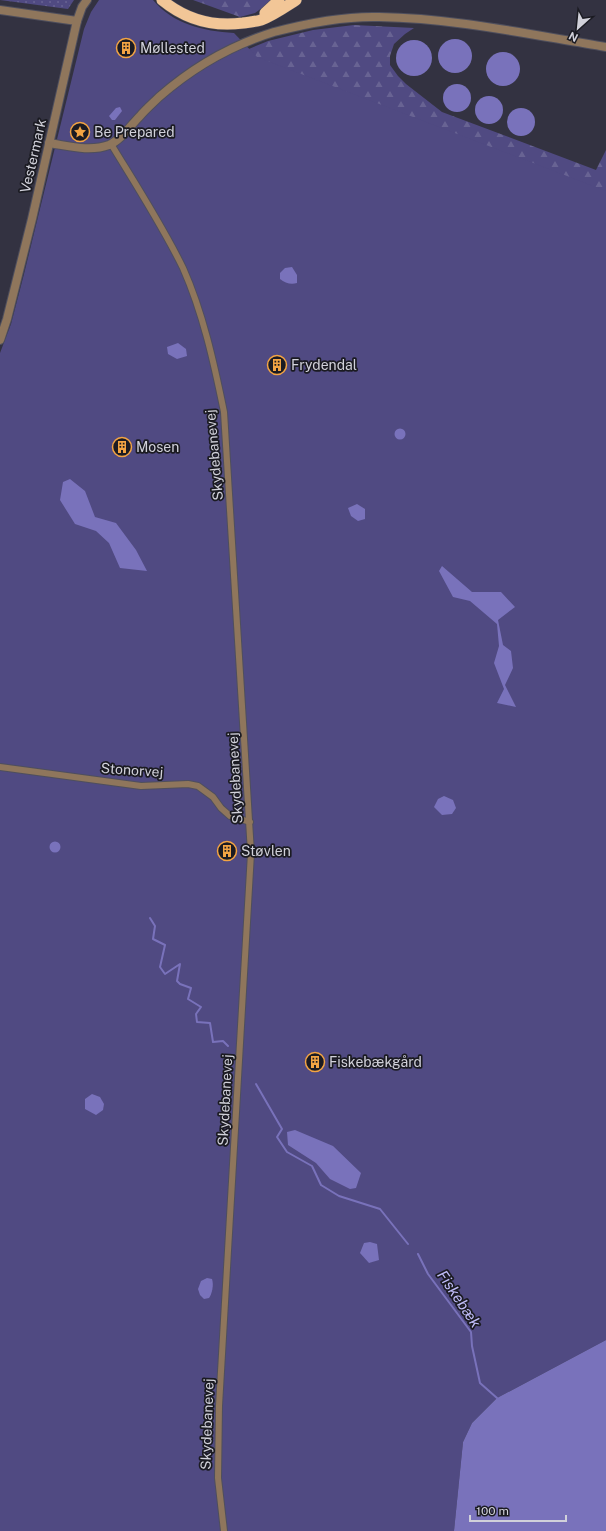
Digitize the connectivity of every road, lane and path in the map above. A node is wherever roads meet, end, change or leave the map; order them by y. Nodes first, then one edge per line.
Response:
1 (87, 0) edge
2 (162, 0) edge
3 (279, 0) edge
4 (296, 0) edge
5 (0, 10) edge
6 (77, 21) junction
7 (246, 23) junction
8 (606, 47) edge
9 (49, 143) junction
10 (111, 144) junction
11 (4, 318) edge
12 (0, 340) edge
13 (0, 767) edge
14 (250, 822) junction
15 (224, 1531) edge

1 - 6 street, Vestermark
2 - 7 highway
3 - 7 highway
4 - 7 highway
5 - 6 street
6 - 9 street, Vestermark
8 - 10 street
9 - 10 street
9 - 11 street, Vestermark
10 - 14 street, Skydebanevej
11 - 12 street, Vestermark
13 - 14 street, Stonorvej
14 - 15 street, Skydebanevej

